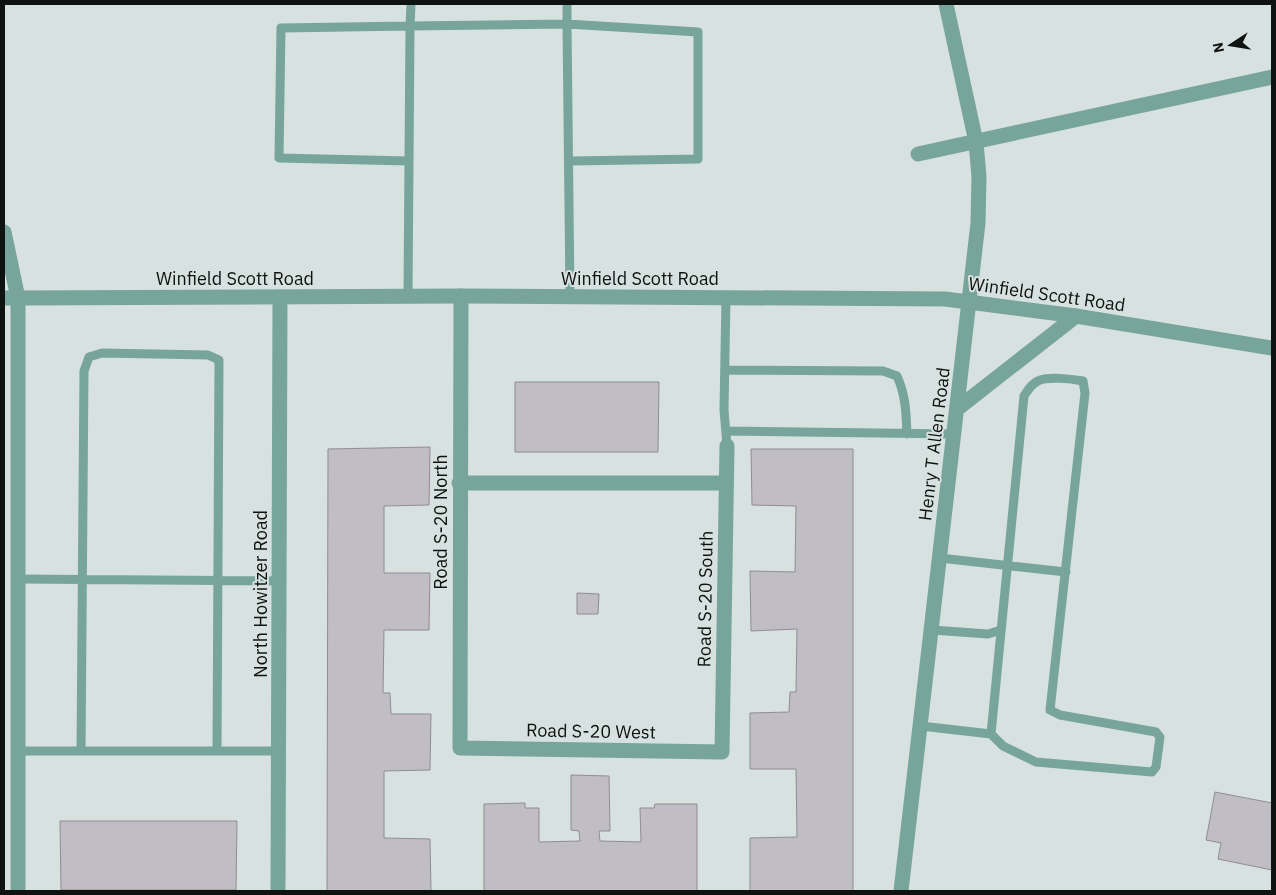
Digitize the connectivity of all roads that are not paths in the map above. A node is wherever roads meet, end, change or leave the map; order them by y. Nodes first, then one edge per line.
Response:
1 (412, 4) edge
2 (566, 4) edge
3 (946, 4) edge
4 (567, 24) junction
5 (410, 26) junction
6 (1272, 77) edge
7 (976, 142) junction
8 (918, 154) dead end
9 (409, 161) junction
10 (569, 161) junction
11 (4, 232) edge
12 (408, 296) junction
13 (460, 296) junction
14 (280, 297) junction
15 (570, 297) junction
16 (11, 298) edge
17 (726, 298) junction
18 (970, 300) junction
19 (1076, 316) junction
20 (1272, 348) edge
21 (725, 370) junction
22 (957, 409) junction
23 (907, 434) junction
24 (954, 434) junction
25 (727, 438) junction
26 (459, 483) junction
27 (726, 483) junction
28 (940, 558) junction
29 (1007, 567) junction
30 (1066, 572) junction
31 (18, 579) junction
32 (83, 580) junction
33 (220, 580) junction
34 (279, 581) junction
35 (932, 630) junction
36 (1001, 630) junction
37 (921, 726) junction
38 (991, 734) junction
39 (460, 748) joint
40 (18, 751) junction
41 (81, 751) junction
42 (217, 751) junction
43 (278, 751) junction
44 (722, 752) joint
45 (18, 891) edge
46 (278, 891) edge
47 (901, 891) edge

1 - 5 lane
2 - 4 lane
3 - 7 street, Henry T Allen Road
4 - 5 lane
4 - 10 lane
4 - 10 lane
5 - 9 lane
5 - 9 lane
6 - 7 street
7 - 8 street
7 - 18 street, Henry T Allen Road
9 - 12 lane
10 - 15 lane
11 - 16 street
12 - 13 street, Winfield Scott Road
12 - 14 street, Winfield Scott Road
13 - 15 street, Winfield Scott Road
13 - 26 street, Road S-20 North
14 - 16 street, Winfield Scott Road
14 - 34 street, North Howitzer Road
15 - 17 street, Winfield Scott Road
16 - 31 street
17 - 18 street, Winfield Scott Road
17 - 21 lane
18 - 19 street, Winfield Scott Road
18 - 22 street, Henry T Allen Road
19 - 20 street, Winfield Scott Road
19 - 22 street
21 - 23 lane
21 - 25 lane
22 - 24 street, Henry T Allen Road
23 - 24 lane
23 - 25 lane
24 - 28 street, Henry T Allen Road
25 - 27 street, Road S-20 South
26 - 27 street
26 - 39 street, Road S-20 North
27 - 44 street, Road S-20 South
28 - 29 lane
28 - 35 street, Henry T Allen Road
29 - 30 lane
29 - 30 lane
29 - 36 lane
30 - 38 lane
31 - 32 lane
31 - 40 street
32 - 33 lane
32 - 33 lane
32 - 41 lane
33 - 34 lane
33 - 42 lane
34 - 43 street, North Howitzer Road
35 - 36 lane
35 - 37 street, Henry T Allen Road
36 - 38 lane
37 - 38 lane
37 - 47 street, Henry T Allen Road
39 - 44 street, Road S-20 West
40 - 41 lane
40 - 45 street
41 - 42 lane
42 - 43 lane
43 - 46 street, North Howitzer Road

